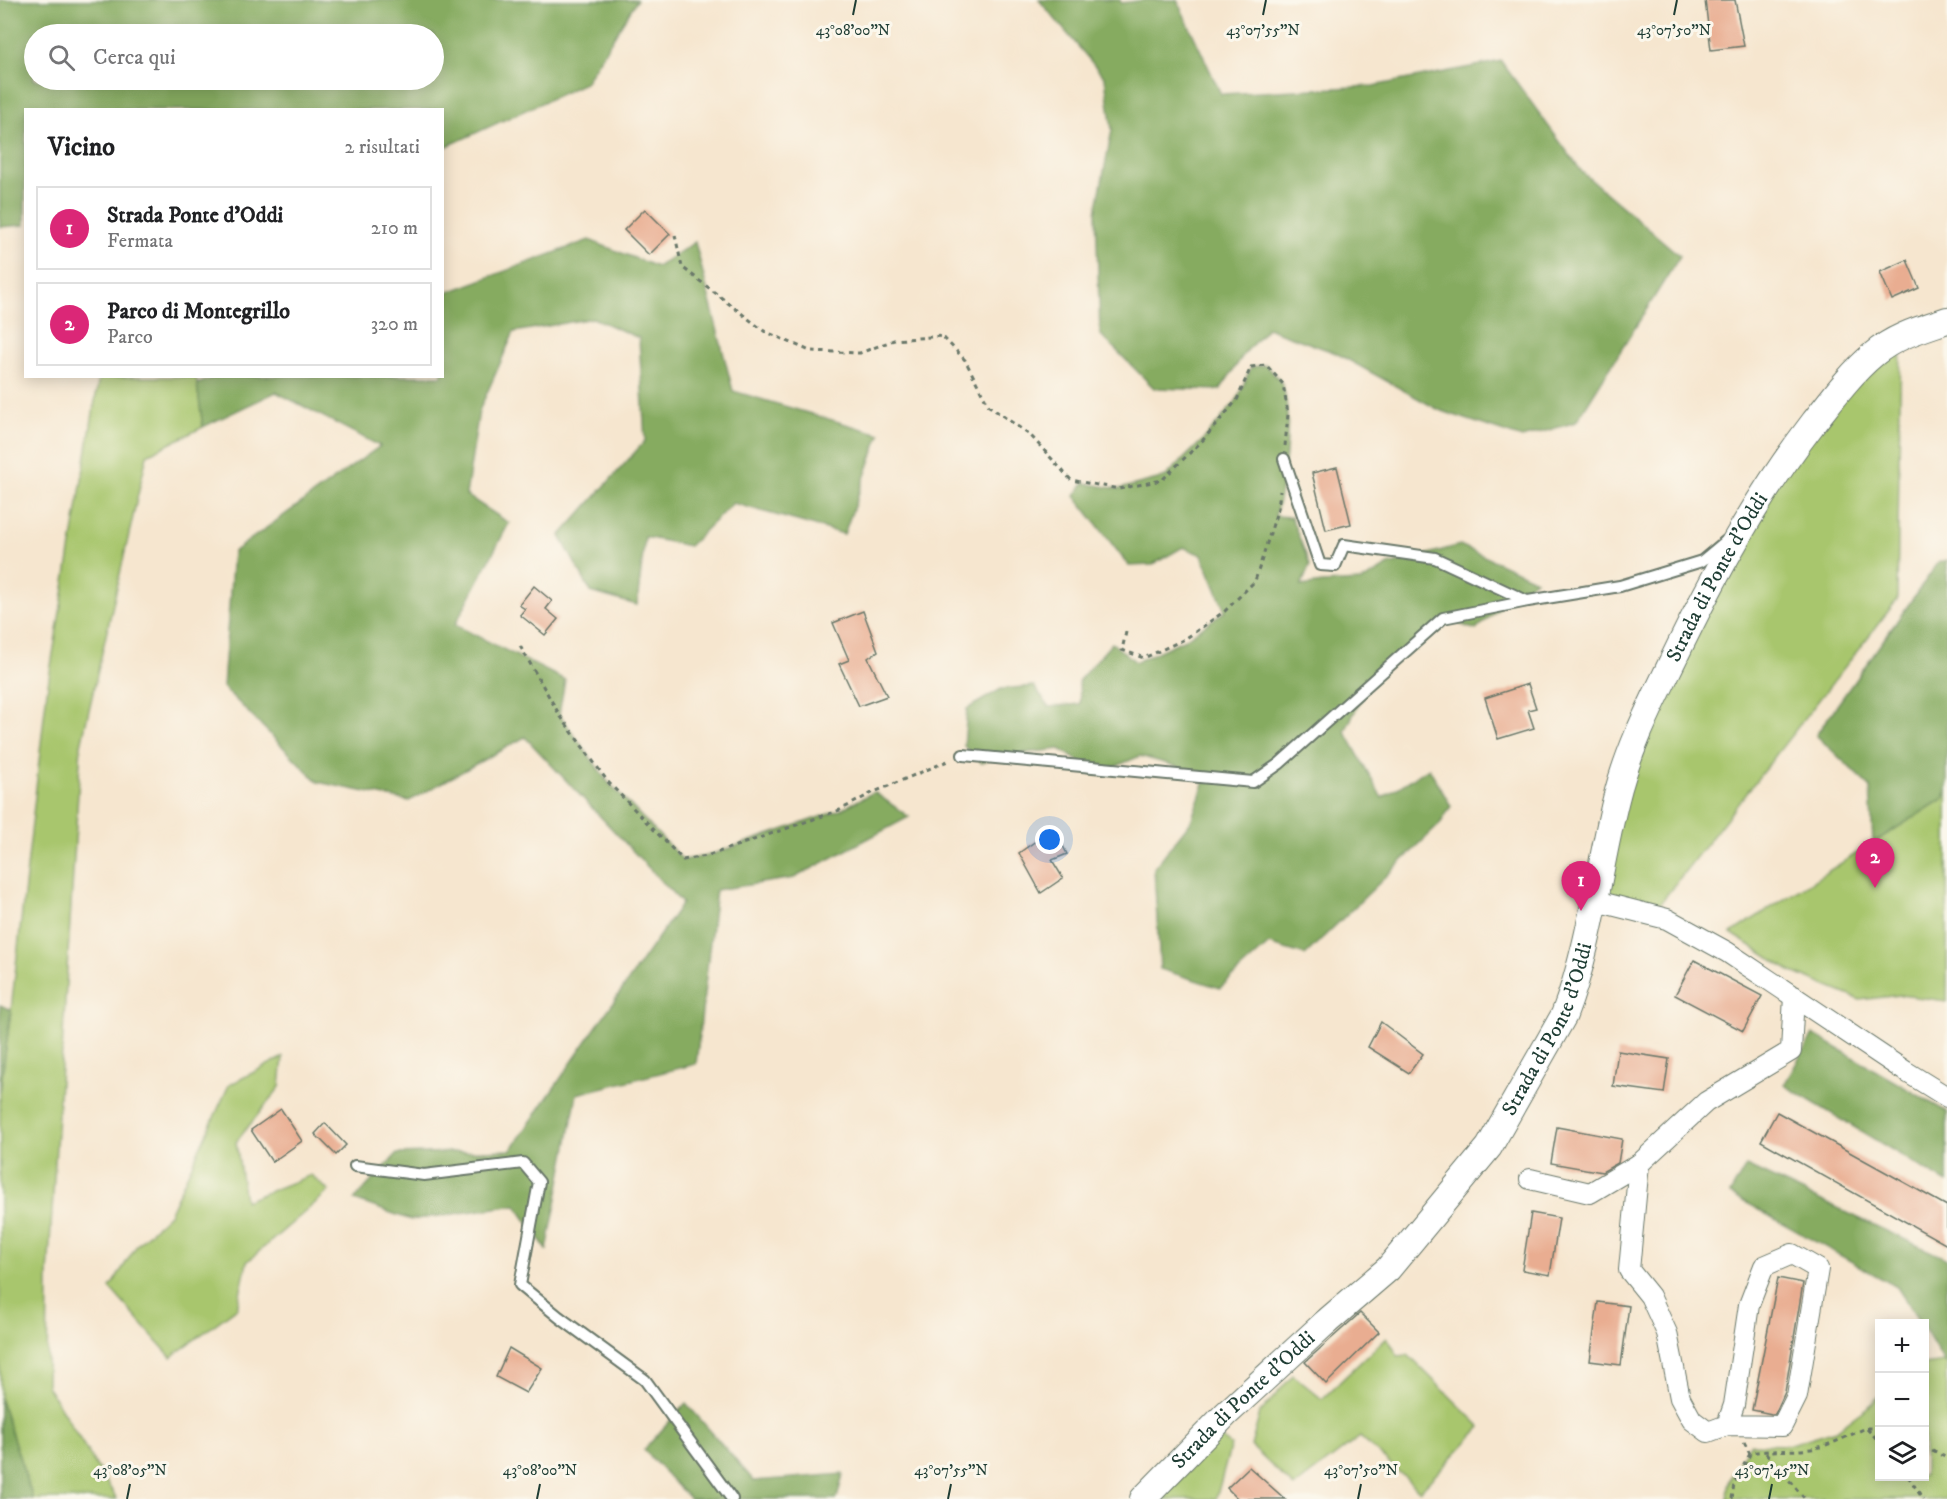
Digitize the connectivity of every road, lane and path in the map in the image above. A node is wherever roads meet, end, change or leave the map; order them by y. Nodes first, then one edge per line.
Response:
1 (675, 235) dead end
2 (1947, 320) edge
3 (1284, 459) junction
4 (1742, 527) junction
5 (1528, 601) junction
6 (1126, 632) dead end
7 (520, 646) dead end
8 (963, 755) joint
9 (1596, 901) junction
10 (1794, 996) junction
11 (1947, 1097) edge
12 (1639, 1164) junction
13 (355, 1166) dead end
14 (1530, 1179) dead end
15 (1727, 1425) junction
16 (1866, 1428) junction
17 (1875, 1428) edge
18 (1875, 1437) edge
19 (1929, 1449) edge
20 (1766, 1453) junction
21 (1947, 1458) edge
22 (1911, 1481) edge
23 (732, 1499) edge
24 (1143, 1499) edge
25 (1732, 1499) edge
26 (1805, 1499) edge
27 (1923, 1499) edge

1 - 3 path
2 - 4 street, Strada di Ponte d'Oddi
3 - 5 lane
3 - 6 path
4 - 5 lane
4 - 9 street, Strada di Ponte d'Oddi
5 - 8 lane
7 - 8 path
9 - 10 street
9 - 24 street, Strada di Ponte d'Oddi
10 - 11 street
10 - 12 street
12 - 14 street
12 - 15 street
13 - 23 lane
15 - 15 street
16 - 17 path
16 - 18 path
16 - 20 path
19 - 21 path
20 - 25 path
20 - 26 path
22 - 27 path

